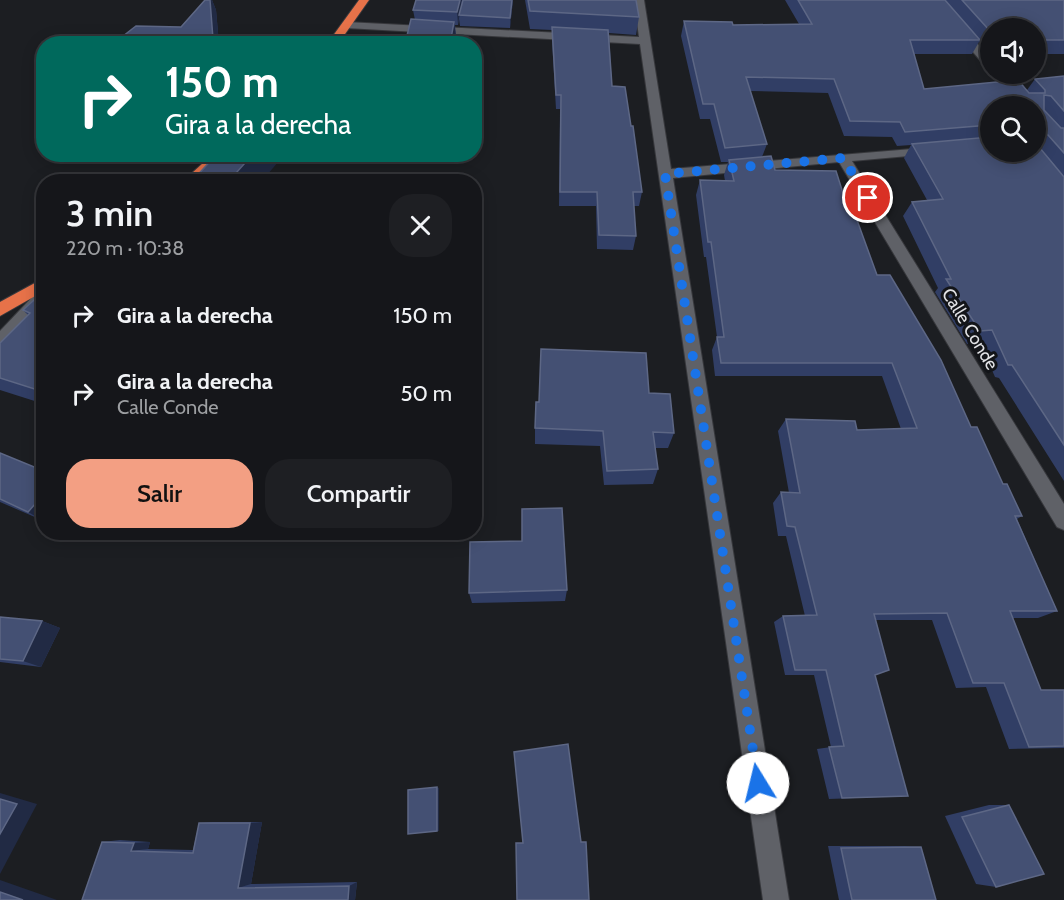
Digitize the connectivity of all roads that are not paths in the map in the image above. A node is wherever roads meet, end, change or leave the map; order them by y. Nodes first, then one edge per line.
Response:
1 (364, 0) edge
2 (639, 0) edge
3 (933, 0) edge
4 (346, 25) junction
5 (338, 36) edge
6 (645, 41) junction
7 (980, 53) edge
8 (1007, 84) edge
9 (1018, 96) edge
10 (945, 148) edge
11 (843, 158) junction
12 (212, 162) edge
13 (198, 174) edge
14 (665, 174) junction
15 (36, 287) edge
16 (36, 303) edge
17 (0, 310) edge
18 (0, 341) edge
19 (1064, 521) edge
20 (776, 900) edge

1 - 4 highway
2 - 6 street
3 - 7 street
4 - 5 highway
4 - 6 street
6 - 14 street
8 - 9 street
10 - 11 street
11 - 14 street
11 - 19 street, Calle Conde
12 - 13 highway
14 - 20 street
15 - 17 highway
16 - 18 street

